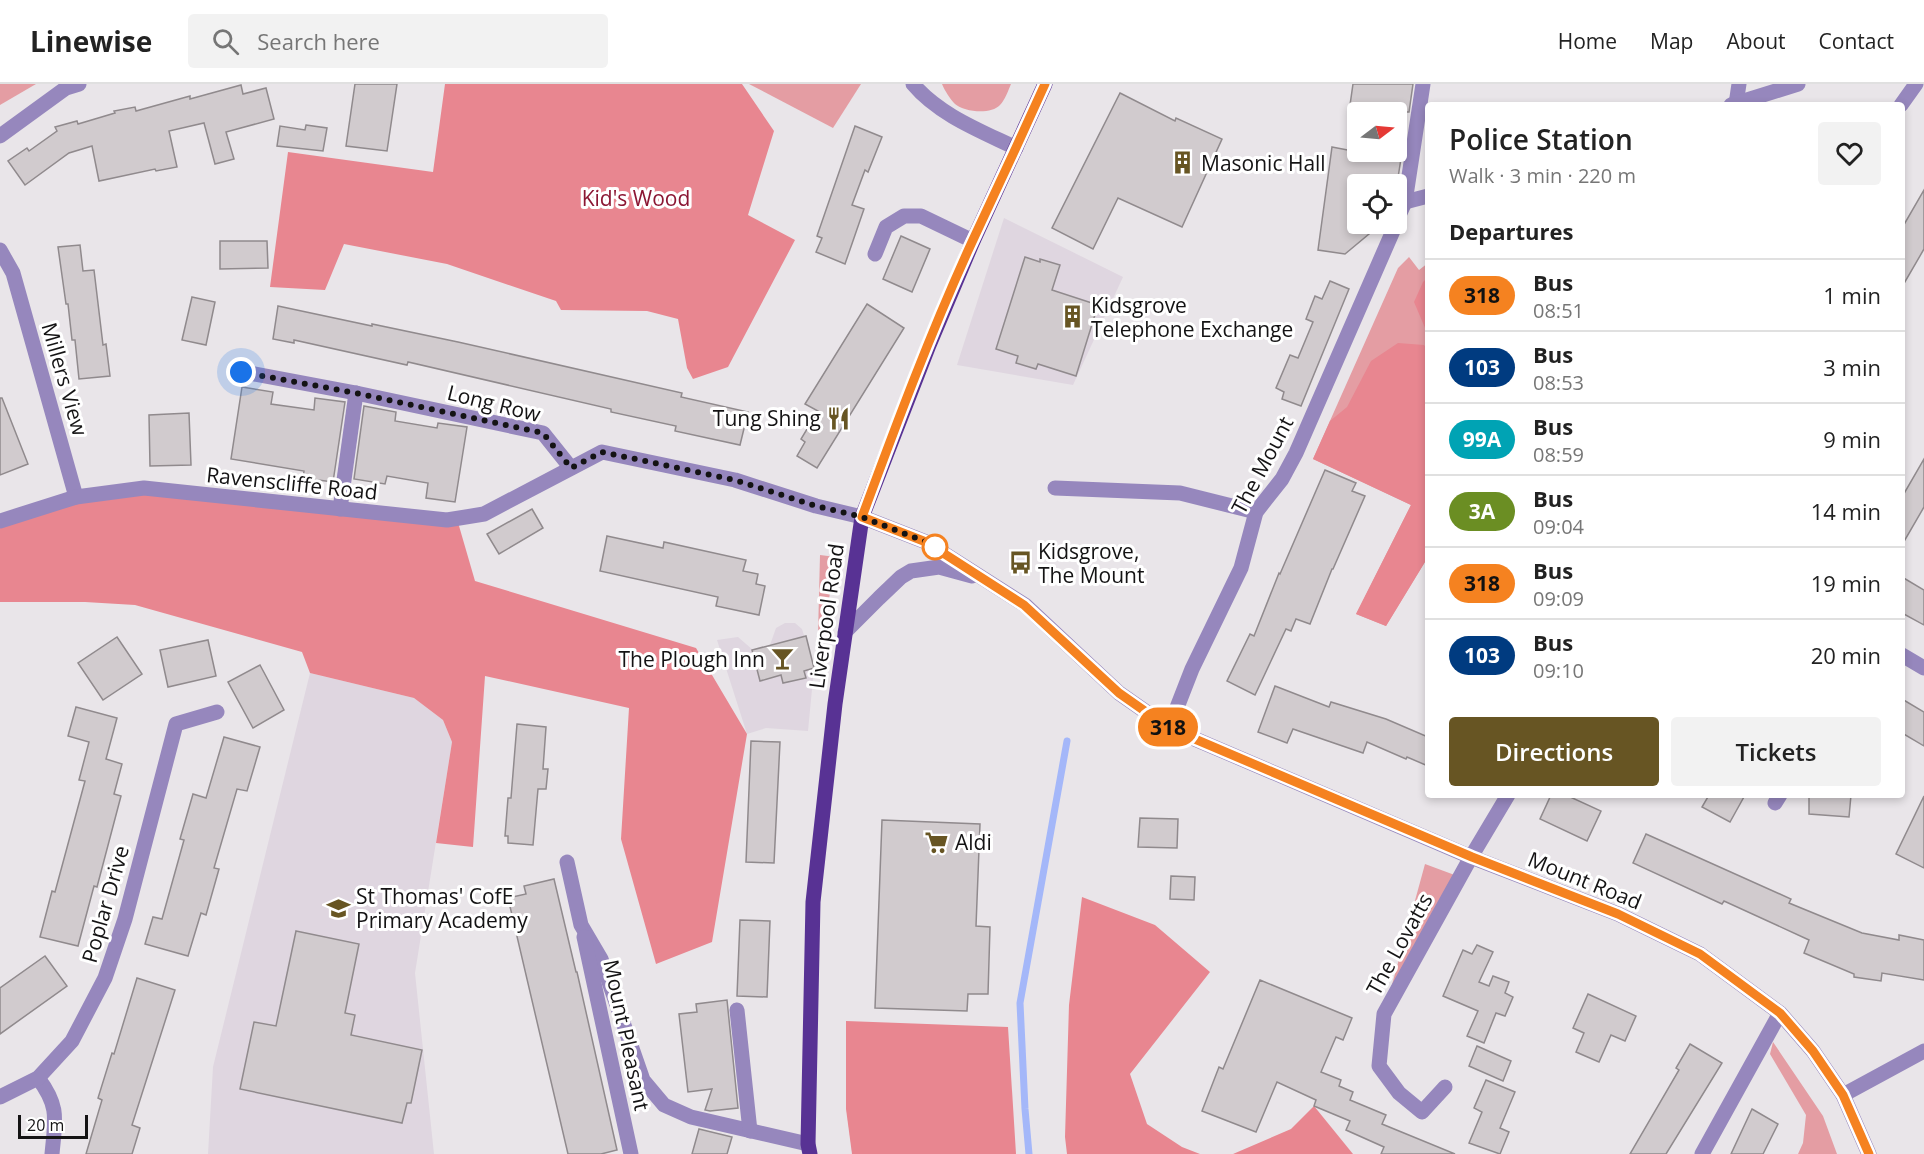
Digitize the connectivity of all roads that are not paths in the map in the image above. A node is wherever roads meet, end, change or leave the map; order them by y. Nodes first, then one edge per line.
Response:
1 (79, 84) edge
2 (913, 84) edge
3 (1045, 84) edge
4 (1423, 84) edge
5 (1739, 84) edge
6 (1798, 84) edge
7 (1916, 84) edge
8 (1734, 102) edge
9 (1740, 102) edge
10 (1903, 102) edge
11 (0, 136) edge
12 (1016, 148) junction
13 (1407, 189) edge
14 (1425, 197) edge
15 (1407, 201) edge
16 (1391, 234) edge
17 (973, 240) junction
18 (0, 250) edge
19 (875, 254) dead end
20 (6, 276) edge
21 (238, 373) dead end
22 (356, 393) junction
23 (571, 468) junction
24 (1055, 488) dead end
25 (76, 497) junction
26 (340, 509) junction
27 (1256, 512) junction
28 (862, 517) junction
29 (0, 521) edge
30 (990, 581) junction
31 (845, 632) junction
32 (1905, 657) edge
33 (1924, 668) edge
34 (217, 712) dead end
35 (1169, 728) junction
36 (1506, 798) edge
37 (1472, 857) junction
38 (567, 862) dead end
39 (581, 925) junction
40 (737, 1010) dead end
41 (1780, 1013) junction
42 (1924, 1051) edge
43 (38, 1078) junction
44 (1445, 1087) dead end
45 (1843, 1095) junction
46 (0, 1097) edge
47 (750, 1131) junction
48 (809, 1149) edge
49 (52, 1154) edge
50 (631, 1154) edge
51 (1702, 1154) edge
52 (1869, 1154) edge

1 - 11 street
2 - 12 street
3 - 12 main road, Liverpool Road
4 - 13 street, The Mount
5 - 8 street
6 - 9 street
7 - 10 street
12 - 17 main road, Liverpool Road
14 - 15 street
16 - 27 street, The Mount
17 - 19 street
17 - 28 main road, Liverpool Road
18 - 20 street, Millers View
20 - 25 street, Millers View
21 - 22 street, Long Row
22 - 23 street, Long Row
22 - 26 street
23 - 26 street, Ravenscliffe Road
23 - 28 street
24 - 27 street
25 - 26 street, Ravenscliffe Road
25 - 29 street, Ravenscliffe Road
27 - 35 street, The Mount
28 - 30 street
28 - 31 main road, Liverpool Road
30 - 31 street
30 - 35 street
31 - 48 main road, Liverpool Road
32 - 33 street
34 - 43 street, Poplar Drive
35 - 37 street
36 - 37 street
37 - 41 street, Mount Road
37 - 44 street, The Lovatts
38 - 39 street, Mount Pleasant
39 - 47 street, Mount Pleasant
39 - 50 street, Mount Pleasant
40 - 47 street
41 - 45 street, Mount Road
41 - 51 street
42 - 45 street
43 - 46 street, Poplar Drive
43 - 49 street
45 - 52 street, Mount Road
47 - 48 street, Mount Pleasant

